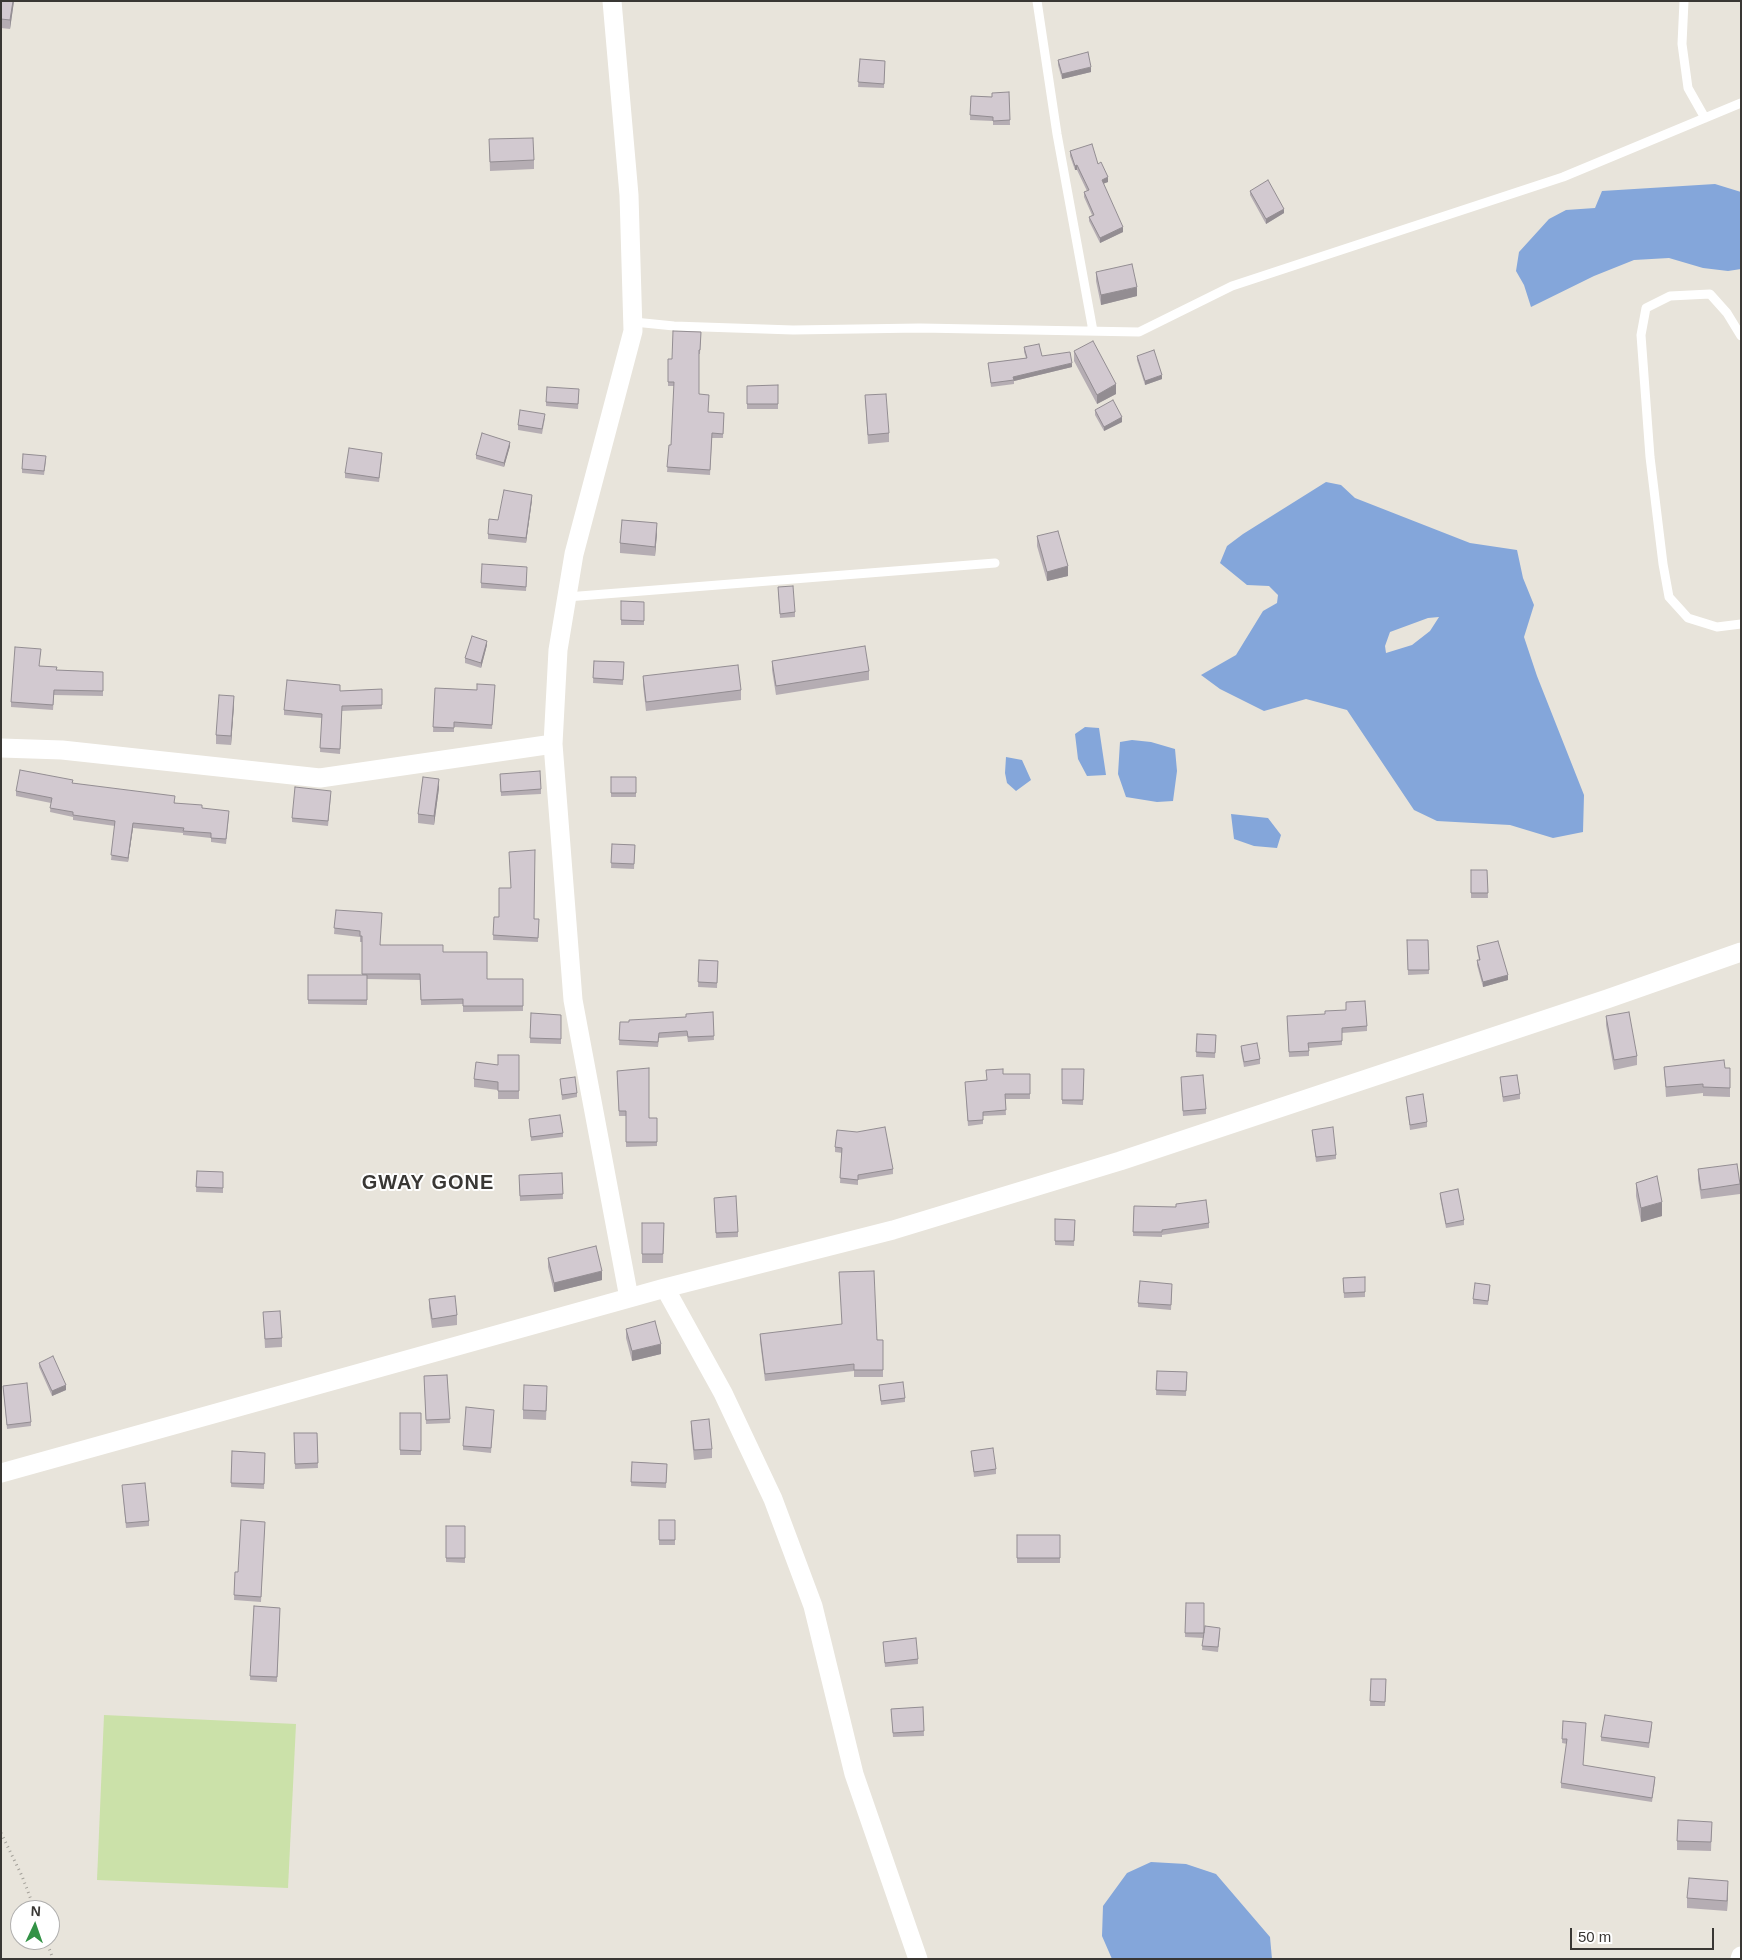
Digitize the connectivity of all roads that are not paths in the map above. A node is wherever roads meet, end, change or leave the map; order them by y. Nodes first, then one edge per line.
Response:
1 (612, 1) edge
2 (1037, 1) edge
3 (1684, 1) edge
4 (1741, 103) edge
5 (1705, 118) junction
6 (634, 322) junction
7 (1093, 331) junction
8 (1741, 336) edge
9 (995, 563) dead end
10 (567, 597) junction
11 (1741, 624) edge
12 (553, 744) junction
13 (1, 748) edge
14 (1741, 952) edge
15 (665, 1288) junction
16 (629, 1298) junction
17 (1, 1473) edge
18 (918, 1959) edge

1 - 6 street
2 - 7 lane
3 - 5 lane
4 - 5 lane
5 - 7 lane
6 - 7 lane
6 - 10 street
8 - 11 lane
9 - 10 lane
10 - 12 street
12 - 13 street
12 - 16 street
14 - 15 street
15 - 16 street
15 - 18 street
16 - 17 street

